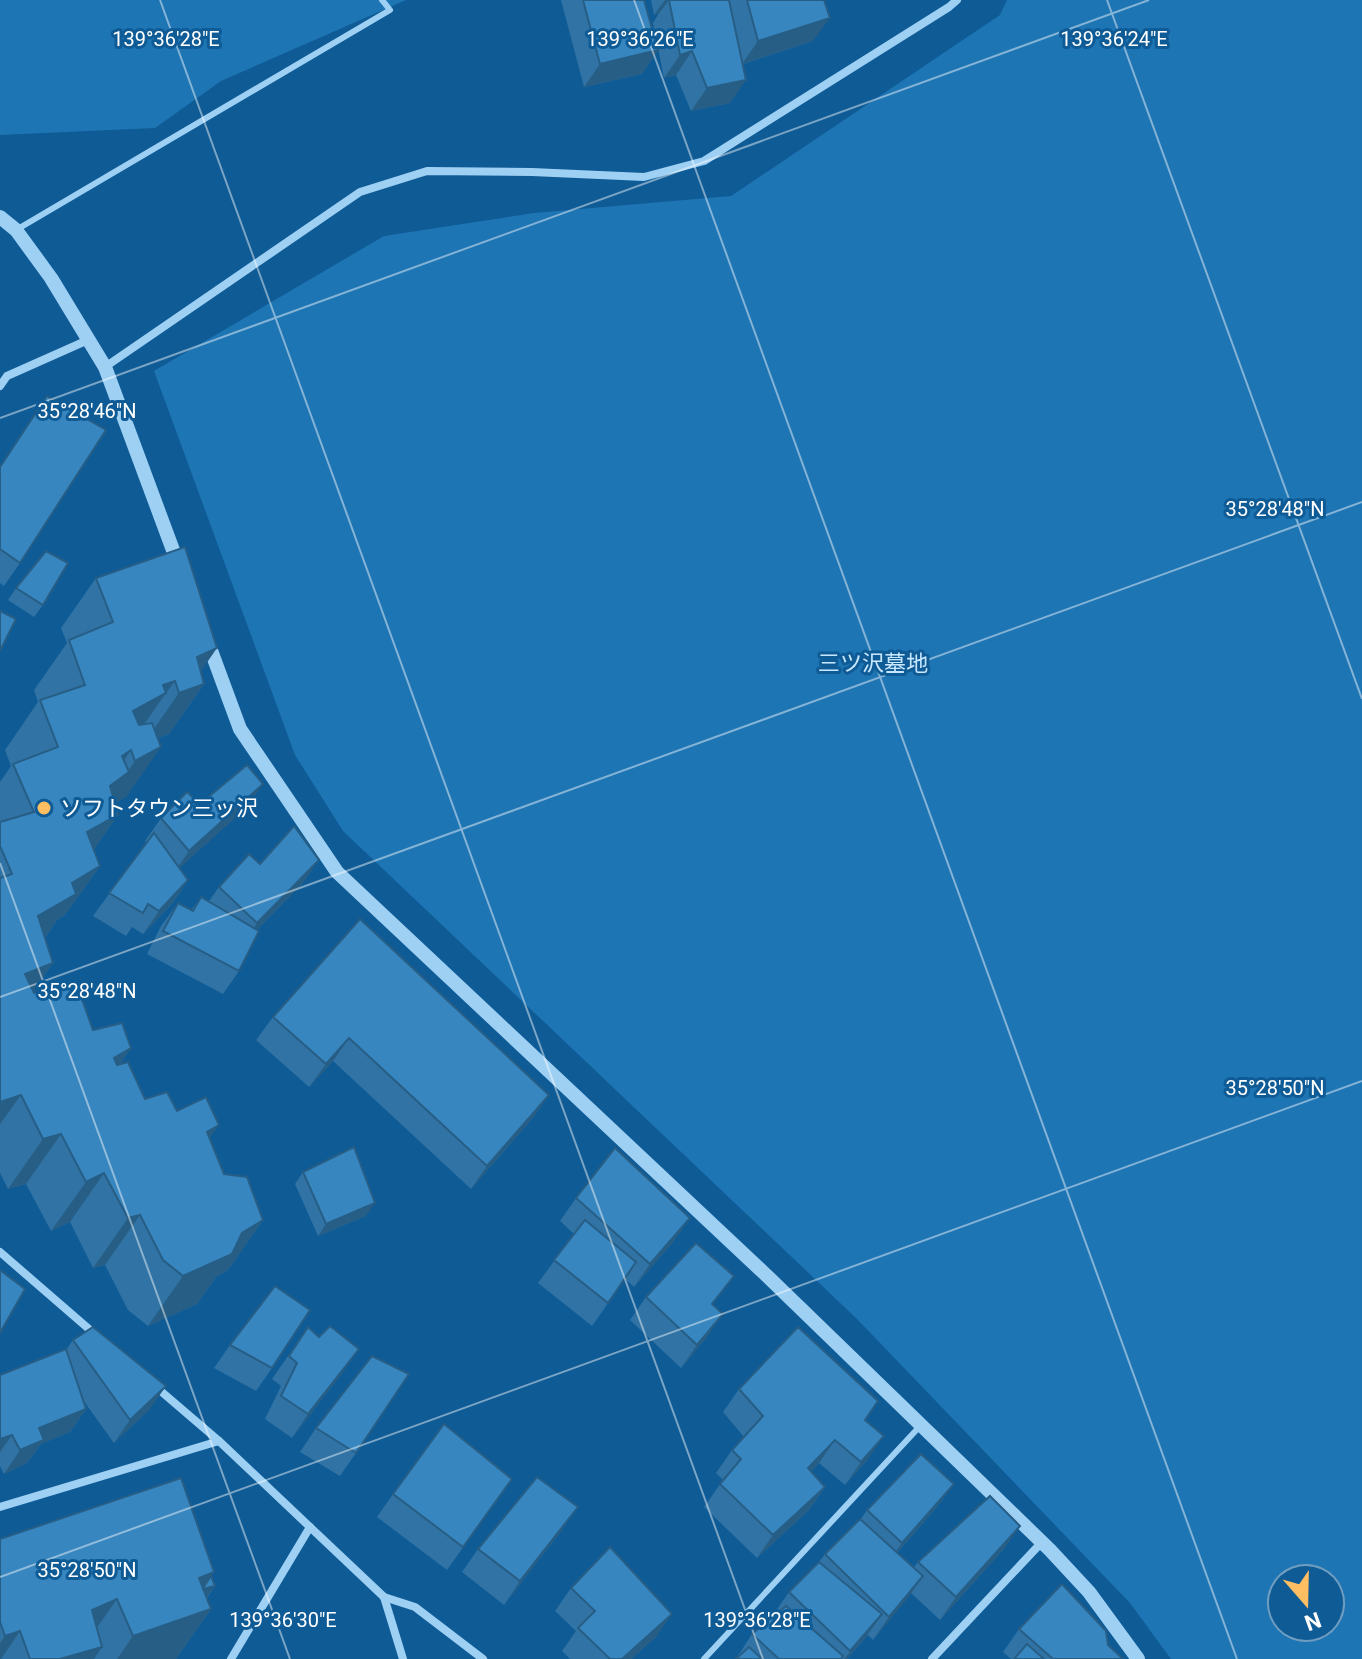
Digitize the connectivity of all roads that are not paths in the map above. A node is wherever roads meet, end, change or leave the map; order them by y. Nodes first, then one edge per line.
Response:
1 (382, 0) edge
2 (957, 0) edge
3 (0, 217) edge
4 (16, 230) junction
5 (88, 340) junction
6 (105, 367) junction
7 (0, 386) edge
8 (186, 584) edge
9 (202, 627) edge
10 (0, 1252) edge
11 (104, 1342) edge
12 (150, 1382) edge
13 (921, 1425) junction
14 (219, 1441) junction
15 (0, 1507) edge
16 (310, 1527) junction
17 (1042, 1542) junction
18 (384, 1597) junction
19 (231, 1659) edge
20 (403, 1659) edge
21 (483, 1659) edge
22 (704, 1659) edge
23 (932, 1659) edge
24 (1138, 1659) edge

1 - 4 lane
2 - 6 street
3 - 4 street
4 - 5 street
5 - 6 street
5 - 7 street
6 - 8 street
9 - 13 street
10 - 11 street
12 - 14 street
13 - 17 street
13 - 22 lane
14 - 15 street
14 - 16 street
16 - 18 street
16 - 19 street
17 - 23 street
17 - 24 street
18 - 20 street
18 - 21 street

